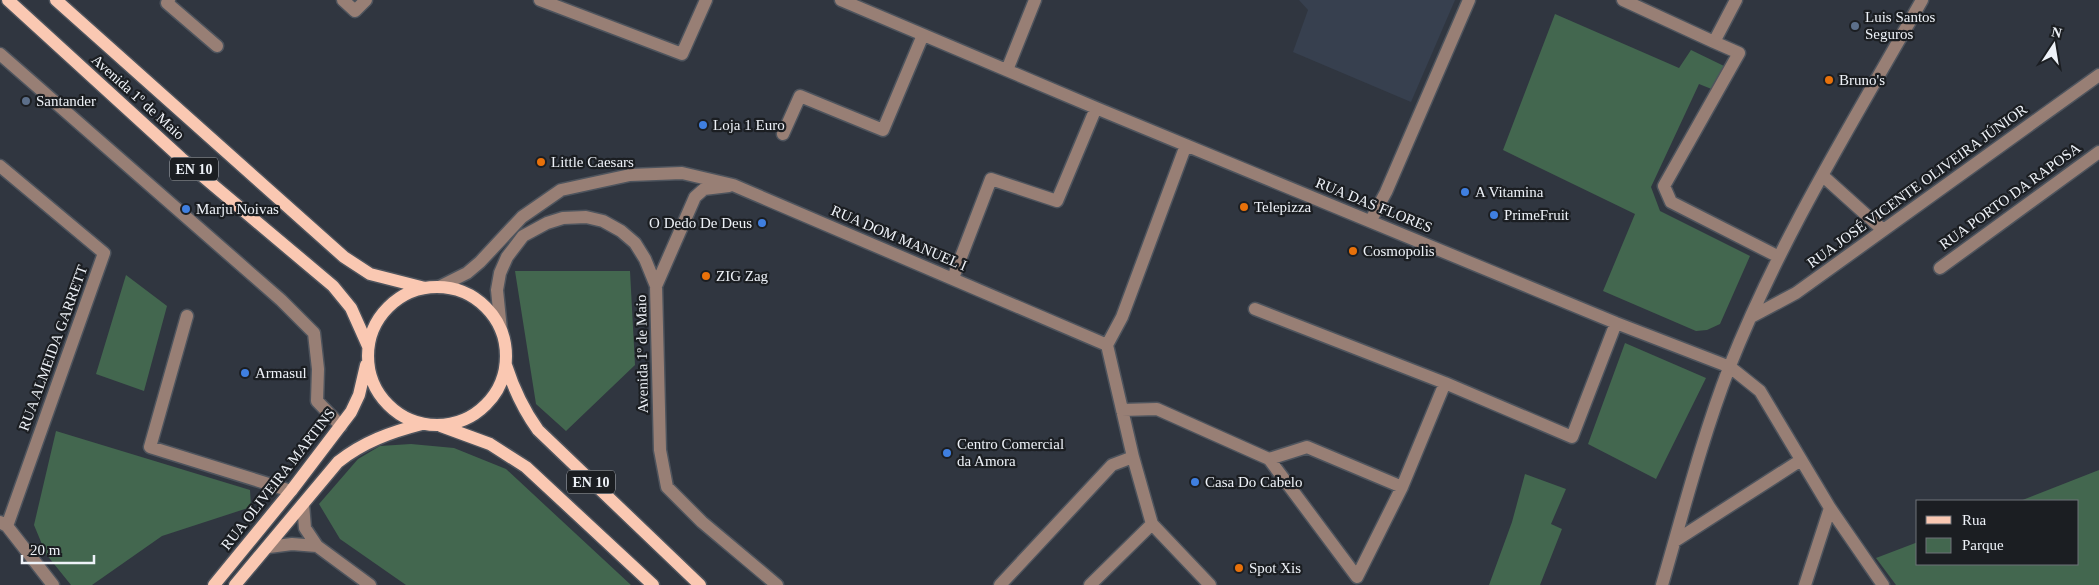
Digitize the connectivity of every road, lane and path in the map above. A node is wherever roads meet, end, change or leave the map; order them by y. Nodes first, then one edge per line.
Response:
1 (8, 0) edge
2 (56, 0) edge
3 (169, 0) edge
4 (342, 0) edge
5 (366, 0) edge
6 (540, 0) edge
7 (706, 0) edge
8 (841, 0) edge
9 (1035, 0) edge
10 (1469, 0) edge
11 (1623, 0) edge
12 (1736, 0) edge
13 (1922, 0) edge
14 (923, 35) junction
15 (1714, 42) junction
16 (217, 46) dead end
17 (0, 54) edge
18 (1007, 70) junction
19 (2099, 75) edge
20 (1096, 108) junction
21 (783, 134) dead end
22 (1186, 145) junction
23 (2099, 152) edge
24 (0, 166) edge
25 (1823, 176) junction
26 (734, 186) junction
27 (1371, 220) junction
28 (1884, 230) junction
29 (1779, 257) junction
30 (1940, 268) dead end
31 (953, 278) junction
32 (656, 286) junction
33 (439, 287) junction
34 (425, 288) junction
35 (1255, 310) dead end
36 (187, 316) dead end
37 (1751, 317) junction
38 (1616, 323) junction
39 (501, 330) junction
40 (1107, 345) junction
41 (368, 346) junction
42 (367, 360) junction
43 (506, 363) junction
44 (1730, 367) junction
45 (1445, 383) junction
46 (1122, 410) junction
47 (422, 424) junction
48 (341, 426) junction
49 (439, 426) junction
50 (1133, 457) junction
51 (1269, 458) junction
52 (1801, 460) junction
53 (1402, 487) junction
54 (291, 491) junction
55 (303, 504) junction
56 (1830, 508) junction
57 (3, 524) edge
58 (1152, 524) junction
59 (1675, 541) junction
60 (268, 546) junction
61 (317, 546) junction
62 (53, 585) edge
63 (214, 585) edge
64 (234, 585) edge
65 (370, 585) edge
66 (653, 585) edge
67 (700, 585) edge
68 (777, 585) edge
69 (1000, 585) edge
70 (1090, 585) edge
71 (1210, 585) edge
72 (1662, 585) edge
73 (1805, 585) edge
74 (1882, 585) edge

1 - 41 main road, Avenida 1º de Maio / EN 10
2 - 34 main road, Avenida 1º de Maio / EN 10
3 - 16 street
4 - 5 street
6 - 7 street
8 - 14 street, RUA DAS FLORES
9 - 18 street
10 - 27 street
11 - 15 street
12 - 15 street
13 - 25 street
14 - 18 street, RUA DAS FLORES
14 - 21 street
15 - 29 street
17 - 48 street
18 - 20 street, RUA DAS FLORES
19 - 28 street, RUA JOSÉ VICENTE OLIVEIRA JÚNIOR
20 - 22 street, RUA DAS FLORES
20 - 31 street
22 - 27 street, RUA DAS FLORES
22 - 40 street
23 - 30 street, RUA PORTO DA RAPOSA
24 - 57 street, RUA ALMEIDA GARRETT
25 - 28 street
25 - 29 street
26 - 31 street, RUA DOM MANUEL I
26 - 32 street
26 - 33 street, RUA DOM MANUEL I
27 - 38 street, RUA DAS FLORES
28 - 37 street, RUA JOSÉ VICENTE OLIVEIRA JÚNIOR
29 - 37 street
31 - 40 street, RUA DOM MANUEL I
32 - 39 street, Avenida 1º de Maio
32 - 68 street, Avenida 1º de Maio
33 - 34 main road, EN 10
33 - 39 main road, EN 10
34 - 41 main road, EN 10
35 - 45 street
36 - 54 street
37 - 44 street
38 - 44 street, RUA DAS FLORES
38 - 45 street
39 - 43 main road, EN 10
40 - 46 street
41 - 42 main road, EN 10
42 - 47 main road, EN 10
42 - 48 main road, RUA OLIVEIRA MARTINS
43 - 49 main road, EN 10
43 - 67 main road, EN 10
44 - 52 street, RUA DAS FLORES
44 - 59 street
45 - 53 street
46 - 50 street
46 - 51 street
47 - 49 main road, EN 10
47 - 55 main road
48 - 54 main road, RUA OLIVEIRA MARTINS
49 - 66 main road, EN 10
50 - 58 street
50 - 69 street
51 - 53 street
51 - 53 street
52 - 56 street, RUA DAS FLORES
52 - 59 street
54 - 63 main road, RUA OLIVEIRA MARTINS
55 - 60 main road
55 - 61 street
56 - 73 street
56 - 74 street, RUA DAS FLORES
57 - 62 street
58 - 70 street
58 - 71 street
59 - 72 street
60 - 61 street
60 - 64 main road
61 - 65 street

